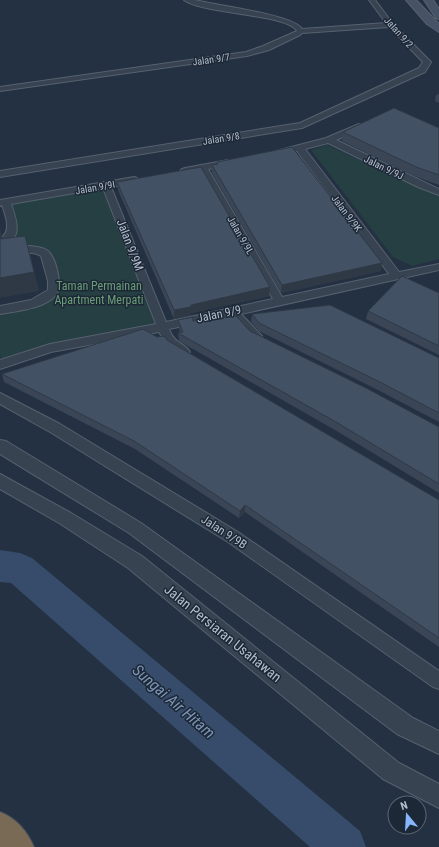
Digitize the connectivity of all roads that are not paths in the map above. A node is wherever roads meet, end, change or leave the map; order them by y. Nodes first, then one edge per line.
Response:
1 (187, 0) edge
2 (372, 0) edge
3 (411, 0) edge
4 (428, 0) edge
5 (439, 16) edge
6 (391, 25) junction
7 (439, 29) edge
8 (300, 31) junction
9 (427, 62) joint
10 (0, 89) edge
11 (369, 122) edge
12 (329, 140) junction
13 (300, 149) junction
14 (271, 155) edge
15 (241, 160) edge
16 (203, 168) junction
17 (173, 173) edge
18 (0, 174) edge
19 (143, 179) edge
20 (106, 185) junction
21 (439, 192) edge
22 (3, 203) edge
23 (0, 243) edge
24 (0, 254) edge
25 (439, 267) edge
26 (396, 276) junction
27 (279, 301) junction
28 (0, 310) edge
29 (233, 311) junction
30 (162, 327) junction
31 (268, 342) edge
32 (193, 357) edge
33 (1, 361) edge
34 (0, 398) edge
35 (0, 446) edge
36 (0, 481) edge
37 (439, 681) edge
38 (439, 743) edge
39 (439, 796) edge
40 (0, 828) edge
41 (17, 847) edge

1 - 8 street
2 - 6 street, Jalan 9/2
3 - 7 main road
4 - 5 main road
6 - 8 street
6 - 9 street, Jalan 9/2
8 - 10 street, Jalan 9/7
9 - 18 street, Jalan 9/8
11 - 12 street
12 - 13 street
12 - 21 street, Jalan 9/9J
13 - 14 street
13 - 26 street, Jalan 9/9K
15 - 16 street
16 - 17 street
16 - 27 street, Jalan 9/9L
19 - 20 street, Jalan 9/9I
20 - 22 street, Jalan 9/9I
20 - 30 street, Jalan 9/9M
22 - 23 street
24 - 28 street
25 - 26 street, Jalan 9/9
26 - 27 street, Jalan 9/9
27 - 29 street, Jalan 9/9
29 - 30 street, Jalan 9/9
29 - 31 street
30 - 32 street, Jalan 9/9M
30 - 33 street, Jalan 9/9
34 - 37 street, Jalan 9/9B
35 - 38 street
36 - 39 street, Jalan Persiaran Usahawan
40 - 41 highway

